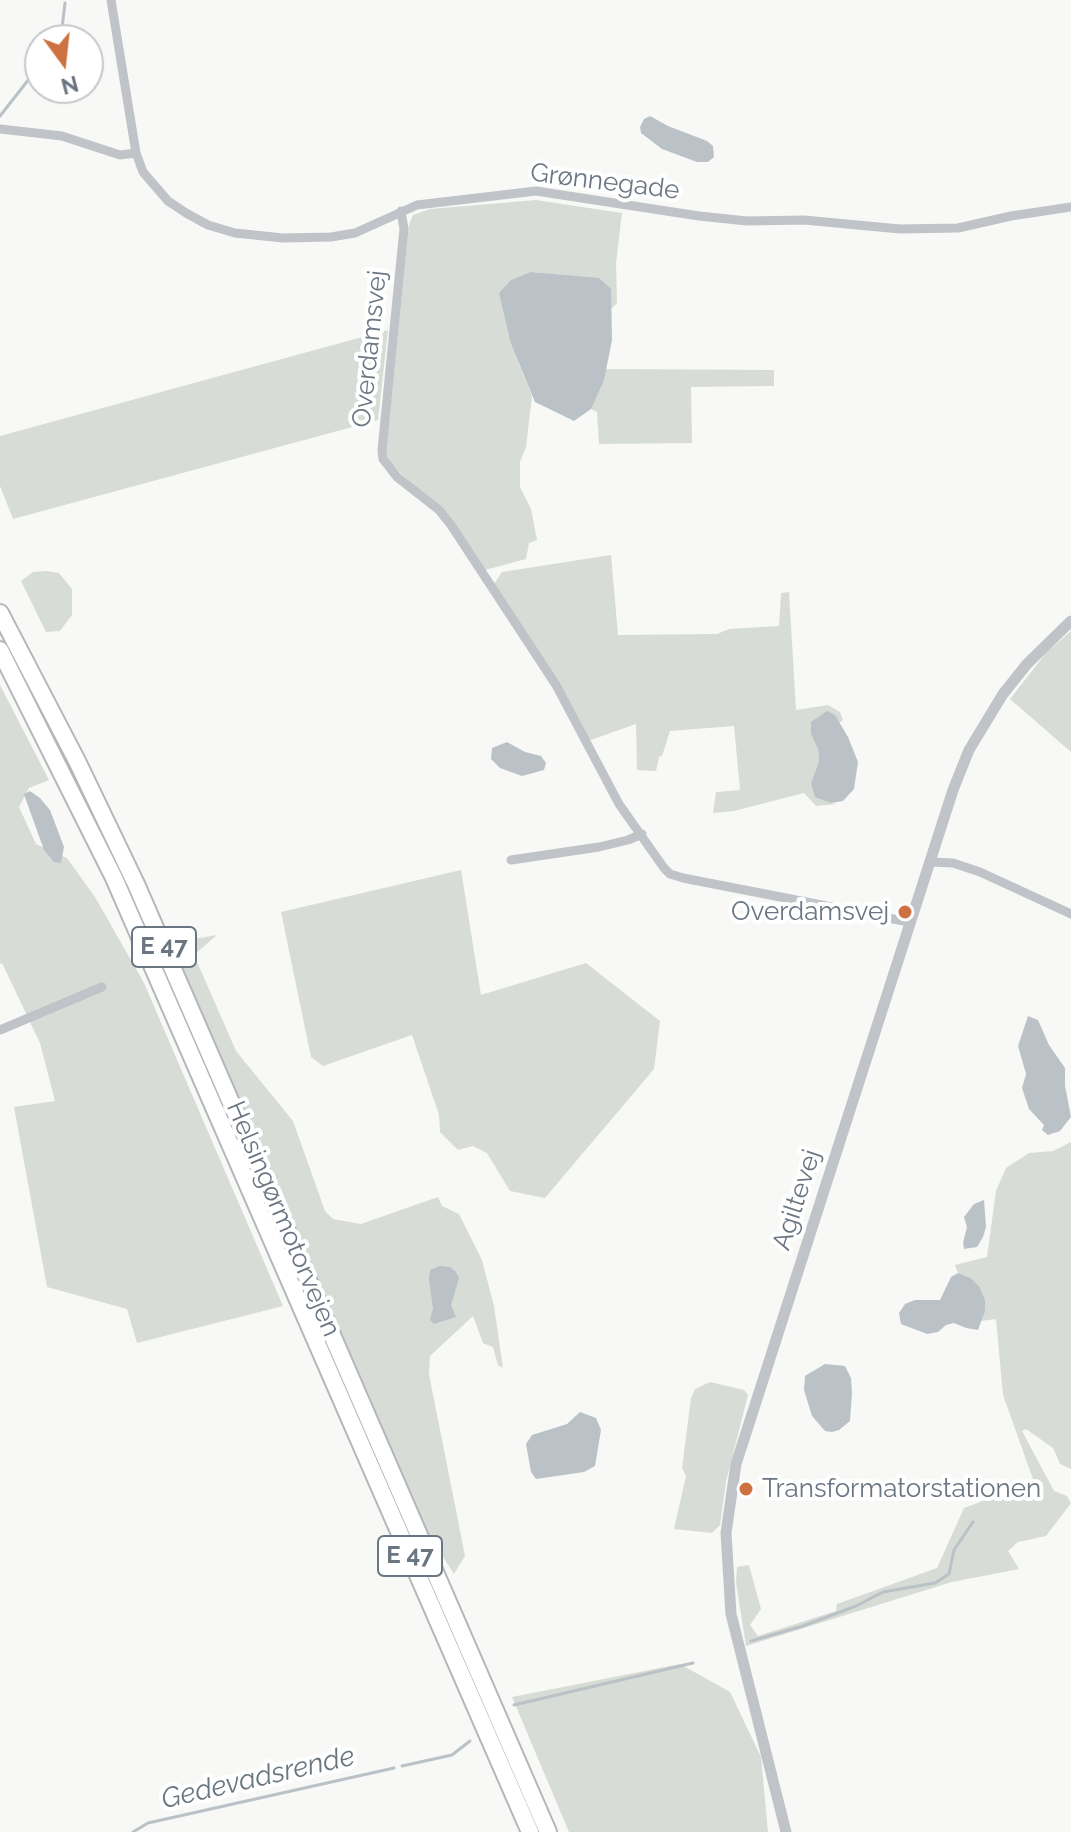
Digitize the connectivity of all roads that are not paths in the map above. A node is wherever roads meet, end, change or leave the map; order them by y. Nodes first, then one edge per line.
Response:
1 (111, 0) edge
2 (0, 129) edge
3 (136, 153) junction
4 (1071, 207) edge
5 (401, 211) junction
6 (0, 613) edge
7 (1071, 621) edge
8 (0, 650) edge
9 (642, 834) junction
10 (511, 860) dead end
11 (930, 862) junction
12 (1071, 914) edge
13 (909, 922) junction
14 (102, 987) dead end
15 (0, 1030) edge
16 (530, 1832) edge
17 (548, 1832) edge
18 (786, 1832) edge

1 - 3 street, Grønnegade
2 - 3 street
3 - 5 street, Grønnegade
4 - 5 street, Grønnegade
5 - 9 street, Overdamsvej
6 - 17 highway, Helsingørmotorvejen / E 47
7 - 11 street, Agiltevej
8 - 16 highway, Helsingørmotorvejen / E 47
9 - 10 street
9 - 13 street, Overdamsvej
11 - 12 street
11 - 13 street, Agiltevej
13 - 18 street, Agiltevej
14 - 15 street

